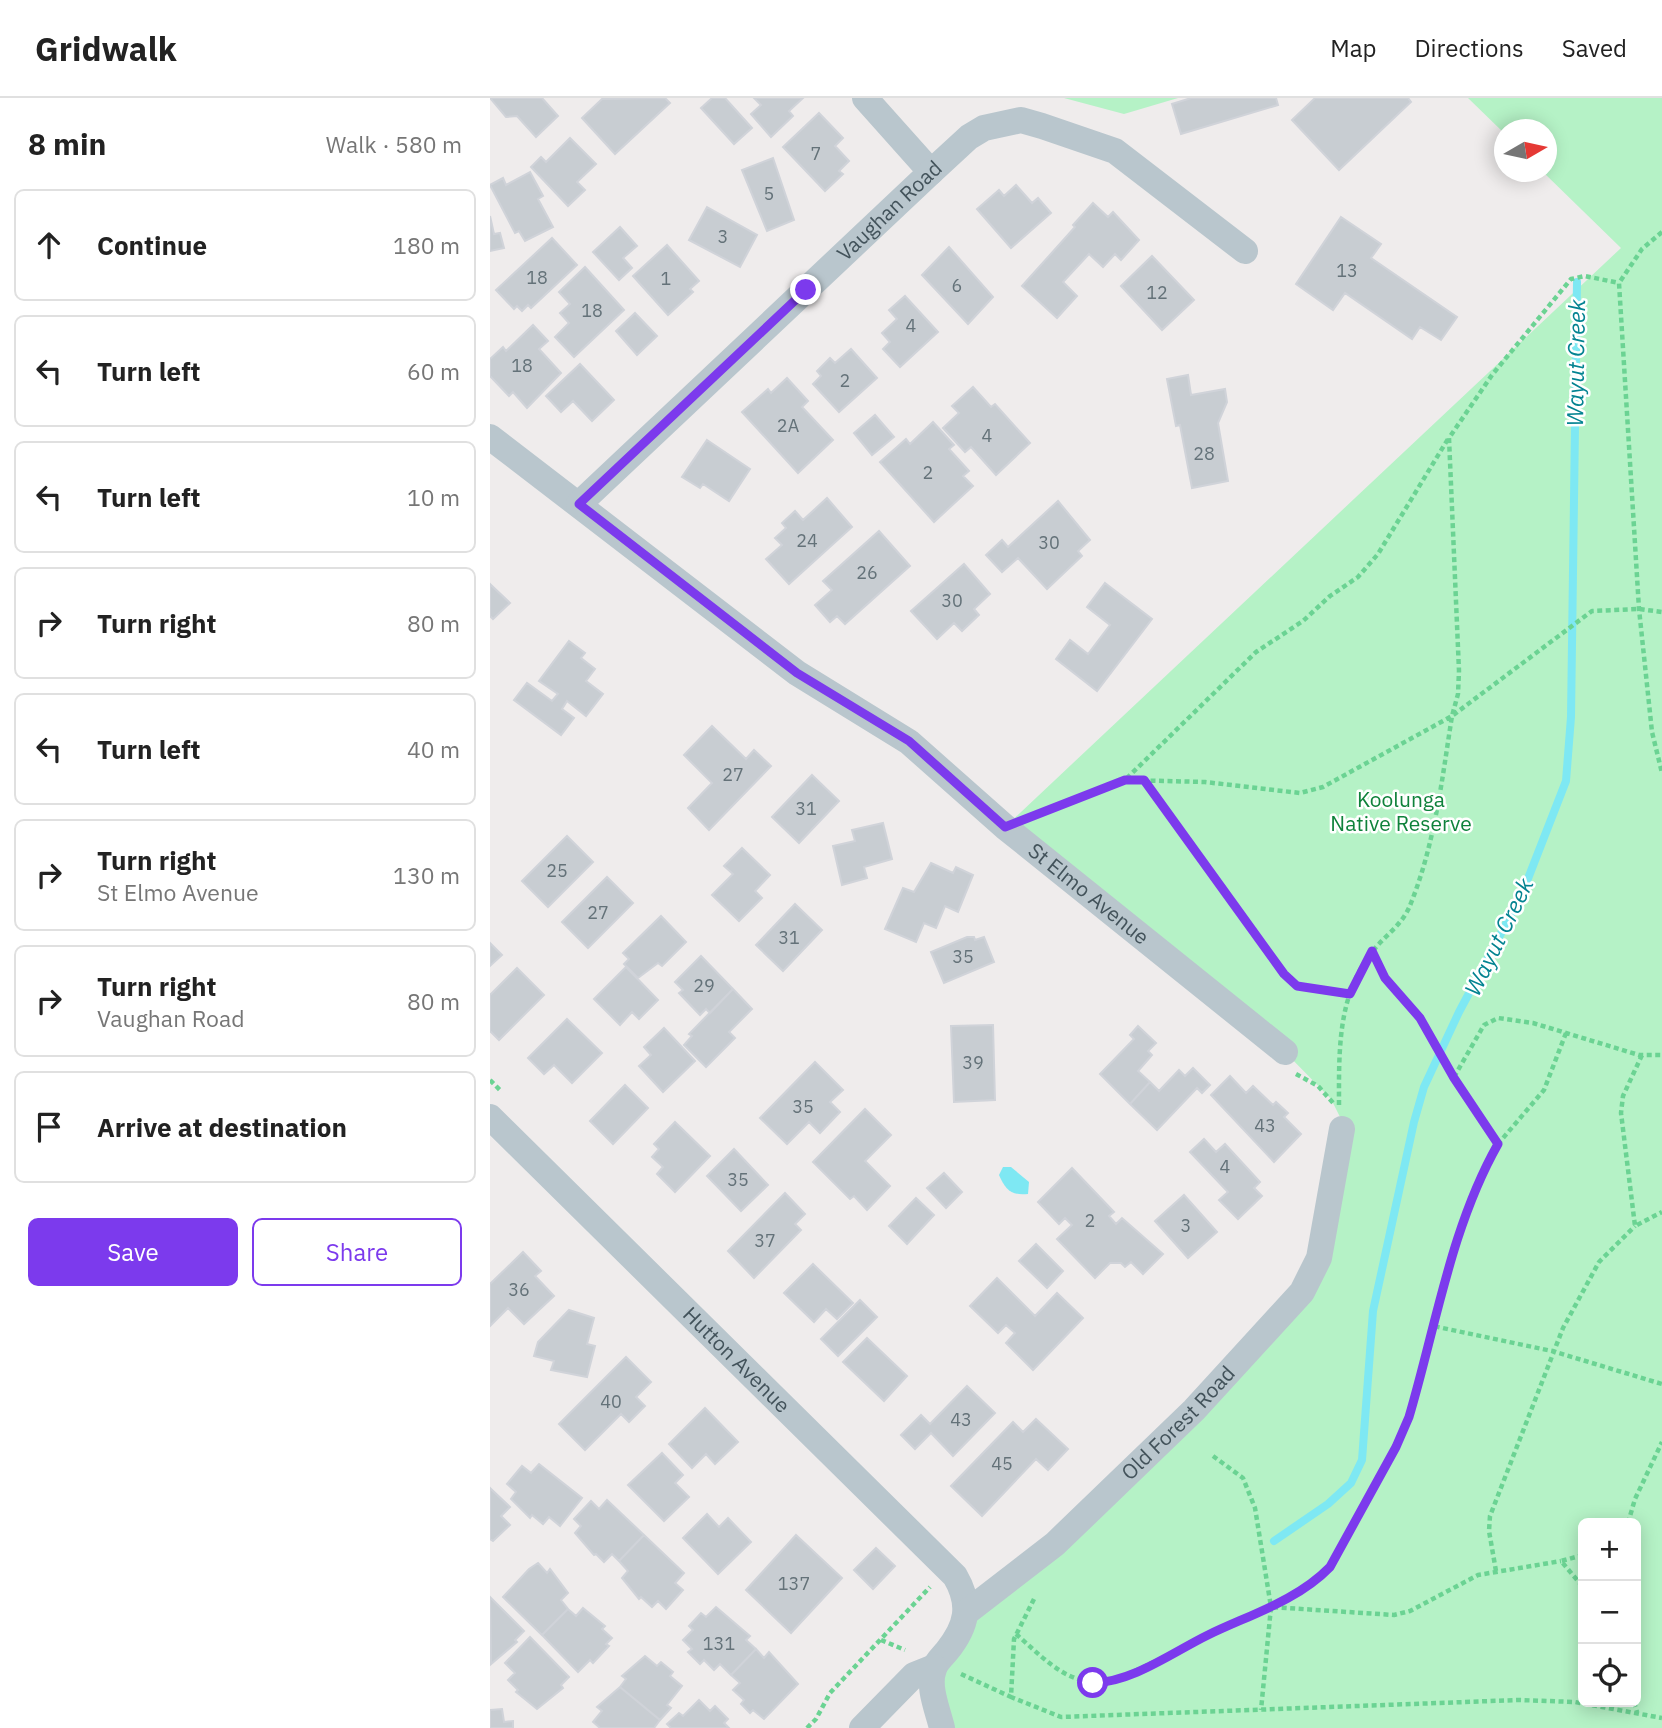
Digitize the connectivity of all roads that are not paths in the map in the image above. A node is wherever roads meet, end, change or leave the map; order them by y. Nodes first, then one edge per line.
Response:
1 (865, 98) edge
2 (931, 172) junction
3 (1245, 251) dead end
4 (490, 437) edge
5 (579, 504) junction
6 (1285, 1061) road end
7 (490, 1117) edge
8 (1342, 1129) dead end
9 (967, 1612) junction
10 (941, 1668) junction
11 (862, 1728) edge
12 (942, 1728) edge

1 - 2 street
2 - 3 street, Vaughan Road
2 - 5 street, Vaughan Road
4 - 5 street, St Elmo Avenue
5 - 6 street, St Elmo Avenue
7 - 9 street, Hutton Avenue
8 - 9 street, Old Forest Road
9 - 10 street, Old Forest Road
10 - 11 street, Old Forest Road
10 - 12 street

